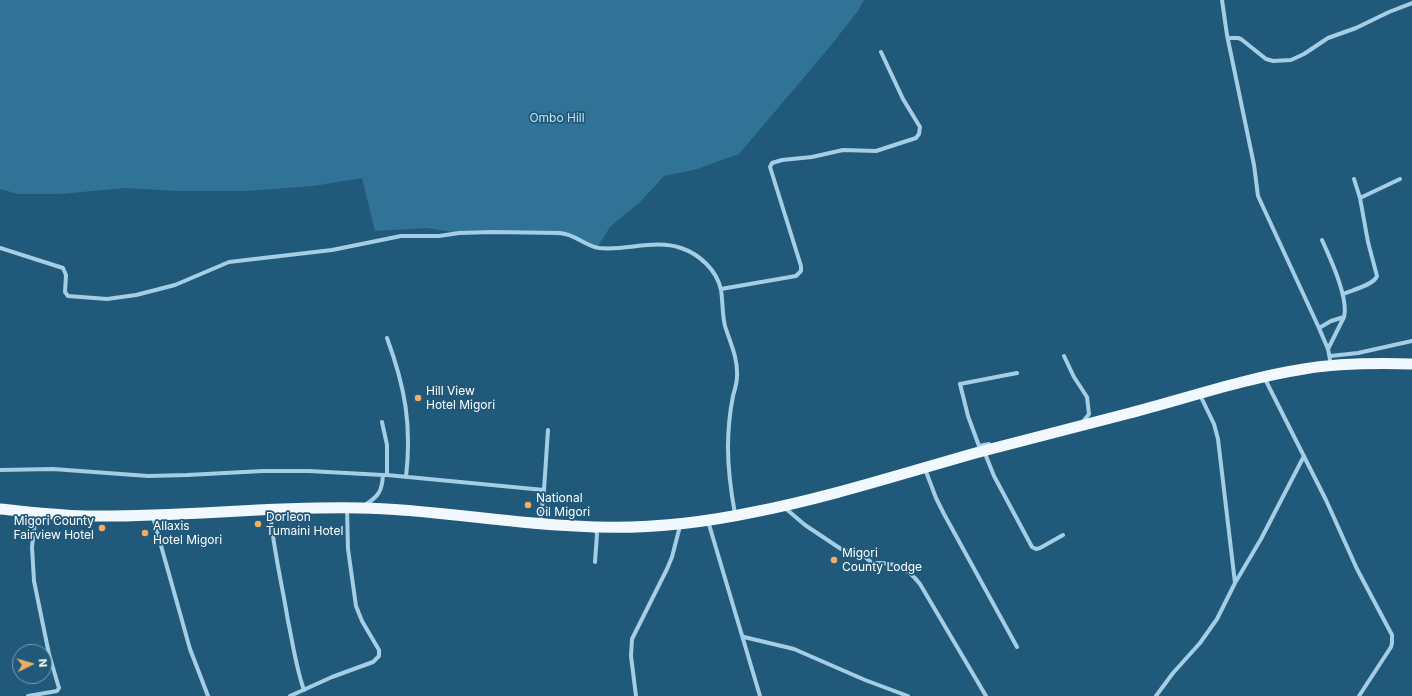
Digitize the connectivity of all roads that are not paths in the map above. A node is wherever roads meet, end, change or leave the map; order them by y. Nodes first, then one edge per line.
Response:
1 (1222, 0) edge
2 (1412, 3) edge
3 (1228, 38) junction
4 (881, 52) dead end
5 (1354, 179) dead end
6 (1400, 179) dead end
7 (1360, 198) junction
8 (1322, 240) dead end
9 (0, 248) edge
10 (721, 289) junction
11 (1342, 294) junction
12 (1344, 316) junction
13 (1319, 328) junction
14 (387, 338) dead end
15 (1412, 340) edge
16 (1328, 349) junction
17 (1064, 356) dead end
18 (1331, 361) junction
19 (1412, 364) edge
20 (1017, 373) dead end
21 (1264, 376) junction
22 (1200, 394) junction
23 (382, 422) dead end
24 (1080, 427) junction
25 (548, 430) dead end
26 (984, 451) junction
27 (1304, 456) junction
28 (924, 468) junction
29 (0, 470) edge
30 (385, 475) junction
31 (406, 476) junction
32 (544, 490) junction
33 (783, 506) junction
34 (347, 508) junction
35 (362, 508) junction
36 (0, 509) edge
37 (270, 510) junction
38 (36, 513) junction
39 (153, 515) junction
40 (735, 516) junction
41 (708, 520) junction
42 (681, 523) junction
43 (540, 524) junction
44 (593, 527) junction
45 (1063, 535) dead end
46 (595, 562) dead end
47 (1235, 583) junction
48 (744, 637) junction
49 (1017, 647) dead end
50 (304, 690) junction
51 (28, 696) edge
52 (208, 696) edge
53 (290, 696) edge
54 (636, 696) edge
55 (760, 696) edge
56 (908, 696) edge
57 (986, 696) edge
58 (1156, 696) edge
59 (1359, 696) edge

1 - 3 street
2 - 3 street
3 - 13 street
4 - 10 street
5 - 7 street
6 - 7 street
7 - 11 street
8 - 11 street
9 - 10 street
10 - 40 street
11 - 12 street
12 - 13 street
12 - 16 street
13 - 16 street
14 - 31 street
15 - 18 street
16 - 18 street
17 - 24 street
18 - 19 highway
18 - 21 highway
20 - 24 street
21 - 22 highway
21 - 27 street
22 - 24 highway
22 - 47 street
23 - 30 street
24 - 26 highway
25 - 32 street
26 - 28 highway
26 - 45 street
27 - 47 street
27 - 59 street
28 - 33 highway
28 - 49 street
29 - 30 street
30 - 31 street
30 - 35 street
31 - 32 street
32 - 43 street
33 - 40 highway
33 - 57 street
34 - 35 highway
34 - 37 highway
34 - 50 street
35 - 43 highway
36 - 38 highway
37 - 39 highway
37 - 50 street
38 - 39 highway
38 - 51 street
39 - 52 street
40 - 41 highway
41 - 42 highway
41 - 48 street
42 - 44 highway
42 - 54 street
43 - 44 highway
44 - 46 street
47 - 58 street
48 - 55 street
48 - 56 street
50 - 53 street

